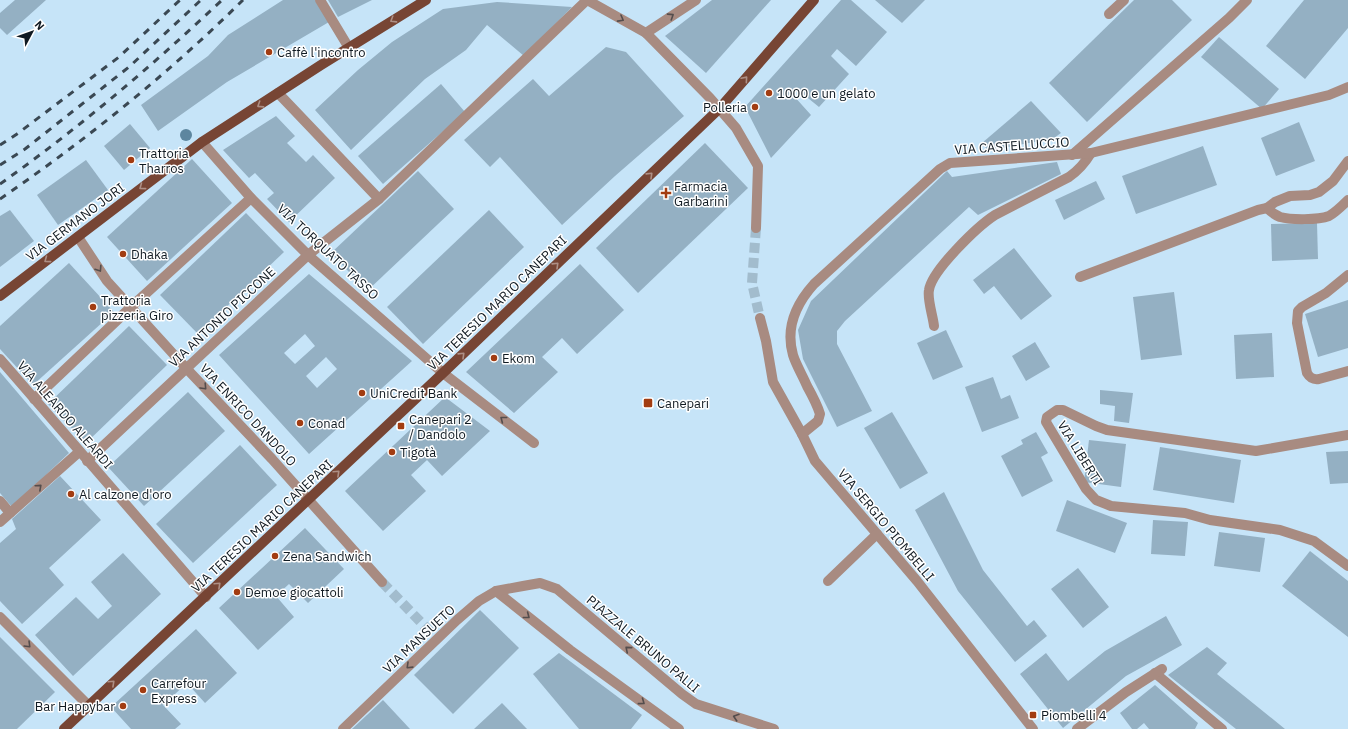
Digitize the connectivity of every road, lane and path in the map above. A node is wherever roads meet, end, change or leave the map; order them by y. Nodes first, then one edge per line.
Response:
1 (320, 0) edge
2 (426, 0) edge
3 (587, 0) edge
4 (696, 0) edge
5 (814, 0) edge
6 (1124, 0) edge
7 (1248, 0) edge
8 (1109, 14) dead end
9 (646, 33) junction
10 (349, 48) junction
11 (1348, 87) edge
12 (278, 93) junction
13 (719, 108) junction
14 (202, 142) junction
15 (1091, 153) junction
16 (1072, 155) junction
17 (1348, 161) edge
18 (251, 198) junction
19 (379, 199) junction
20 (1348, 200) edge
21 (1267, 208) junction
22 (756, 228) tunnel mouth
23 (78, 237) junction
24 (308, 255) junction
25 (1348, 275) edge
26 (1080, 277) dead end
27 (0, 296) edge
28 (132, 307) junction
29 (760, 318) tunnel mouth
30 (934, 326) dead end
31 (0, 359) edge
32 (186, 368) junction
33 (1348, 371) edge
34 (443, 373) junction
35 (34, 398) junction
36 (802, 434) junction
37 (1348, 435) edge
38 (534, 442) dead end
39 (80, 452) junction
40 (87, 461) junction
41 (308, 500) junction
42 (0, 501) edge
43 (10, 513) junction
44 (0, 522) edge
45 (877, 534) junction
46 (1348, 566) edge
47 (828, 581) dead end
48 (382, 582) tunnel mouth
49 (523, 586) joint
50 (496, 591) junction
51 (206, 597) junction
52 (0, 617) edge
53 (88, 705) junction
54 (64, 729) edge
55 (343, 729) edge
56 (679, 729) edge
57 (774, 729) edge
58 (1033, 729) edge
59 (1078, 729) edge
60 (1222, 729) edge

1 - 10 street
2 -> 10 main road, VIA GERMANO JORI
3 -> 9 street
3 - 19 street, VIA ANTONIO PICCONE
9 -> 4 street
13 -> 5 main road, VIA TERESIO MARIO CANEPARI
6 - 8 street
7 - 16 street
9 - 13 street
10 - 12 main road, VIA GERMANO JORI
11 - 15 street, VIA CASTELLUCCIO
12 -> 14 main road, VIA GERMANO JORI
12 - 19 street
13 - 22 street
34 -> 13 main road, VIA TERESIO MARIO CANEPARI
14 - 18 street, VIA TORQUATO TASSO
14 -> 23 main road, VIA GERMANO JORI
15 - 16 street, VIA CASTELLUCCIO
15 - 30 street
16 - 36 street, VIA CASTELLUCCIO
17 - 21 street
18 - 24 street, VIA TORQUATO TASSO
18 - 28 street
19 - 24 street, VIA ANTONIO PICCONE
20 - 21 street
21 - 26 street
23 -> 27 main road, VIA GERMANO JORI
23 -> 28 street, VIA ENRICO DANDOLO
24 - 32 street, VIA ANTONIO PICCONE
24 - 34 street, VIA TORQUATO TASSO
25 - 33 street
28 - 32 street, VIA ENRICO DANDOLO
28 - 35 street
29 - 36 street, VIA SERGIO PIOMBELLI
31 - 35 street, VIA ALEARDO ALEARDI
32 - 40 street, VIA ANTONIO PICCONE
32 -> 41 street, VIA ENRICO DANDOLO
38 -> 34 street, VIA TORQUATO TASSO
41 -> 34 main road, VIA TERESIO MARIO CANEPARI
35 - 39 street, VIA ALEARDO ALEARDI
36 - 45 street, VIA SERGIO PIOMBELLI
37 - 46 street, VIA LIBERTI
39 - 40 street, VIA ALEARDO ALEARDI
43 -> 39 street
40 - 51 street, VIA ALEARDO ALEARDI
41 - 48 street, VIA ENRICO DANDOLO
51 -> 41 main road, VIA TERESIO MARIO CANEPARI
42 - 43 street
43 - 44 street
45 - 47 street
45 - 58 street, VIA SERGIO PIOMBELLI
49 - 50 street, VIA MANSUETO
57 -> 49 street, PIAZZALE BRUNO PALLI
50 -> 55 street, VIA MANSUETO
50 -> 56 street
53 -> 51 main road, VIA TERESIO MARIO CANEPARI
52 -> 53 street
53 - 54 main road, VIA TERESIO MARIO CANEPARI
59 - 60 street

